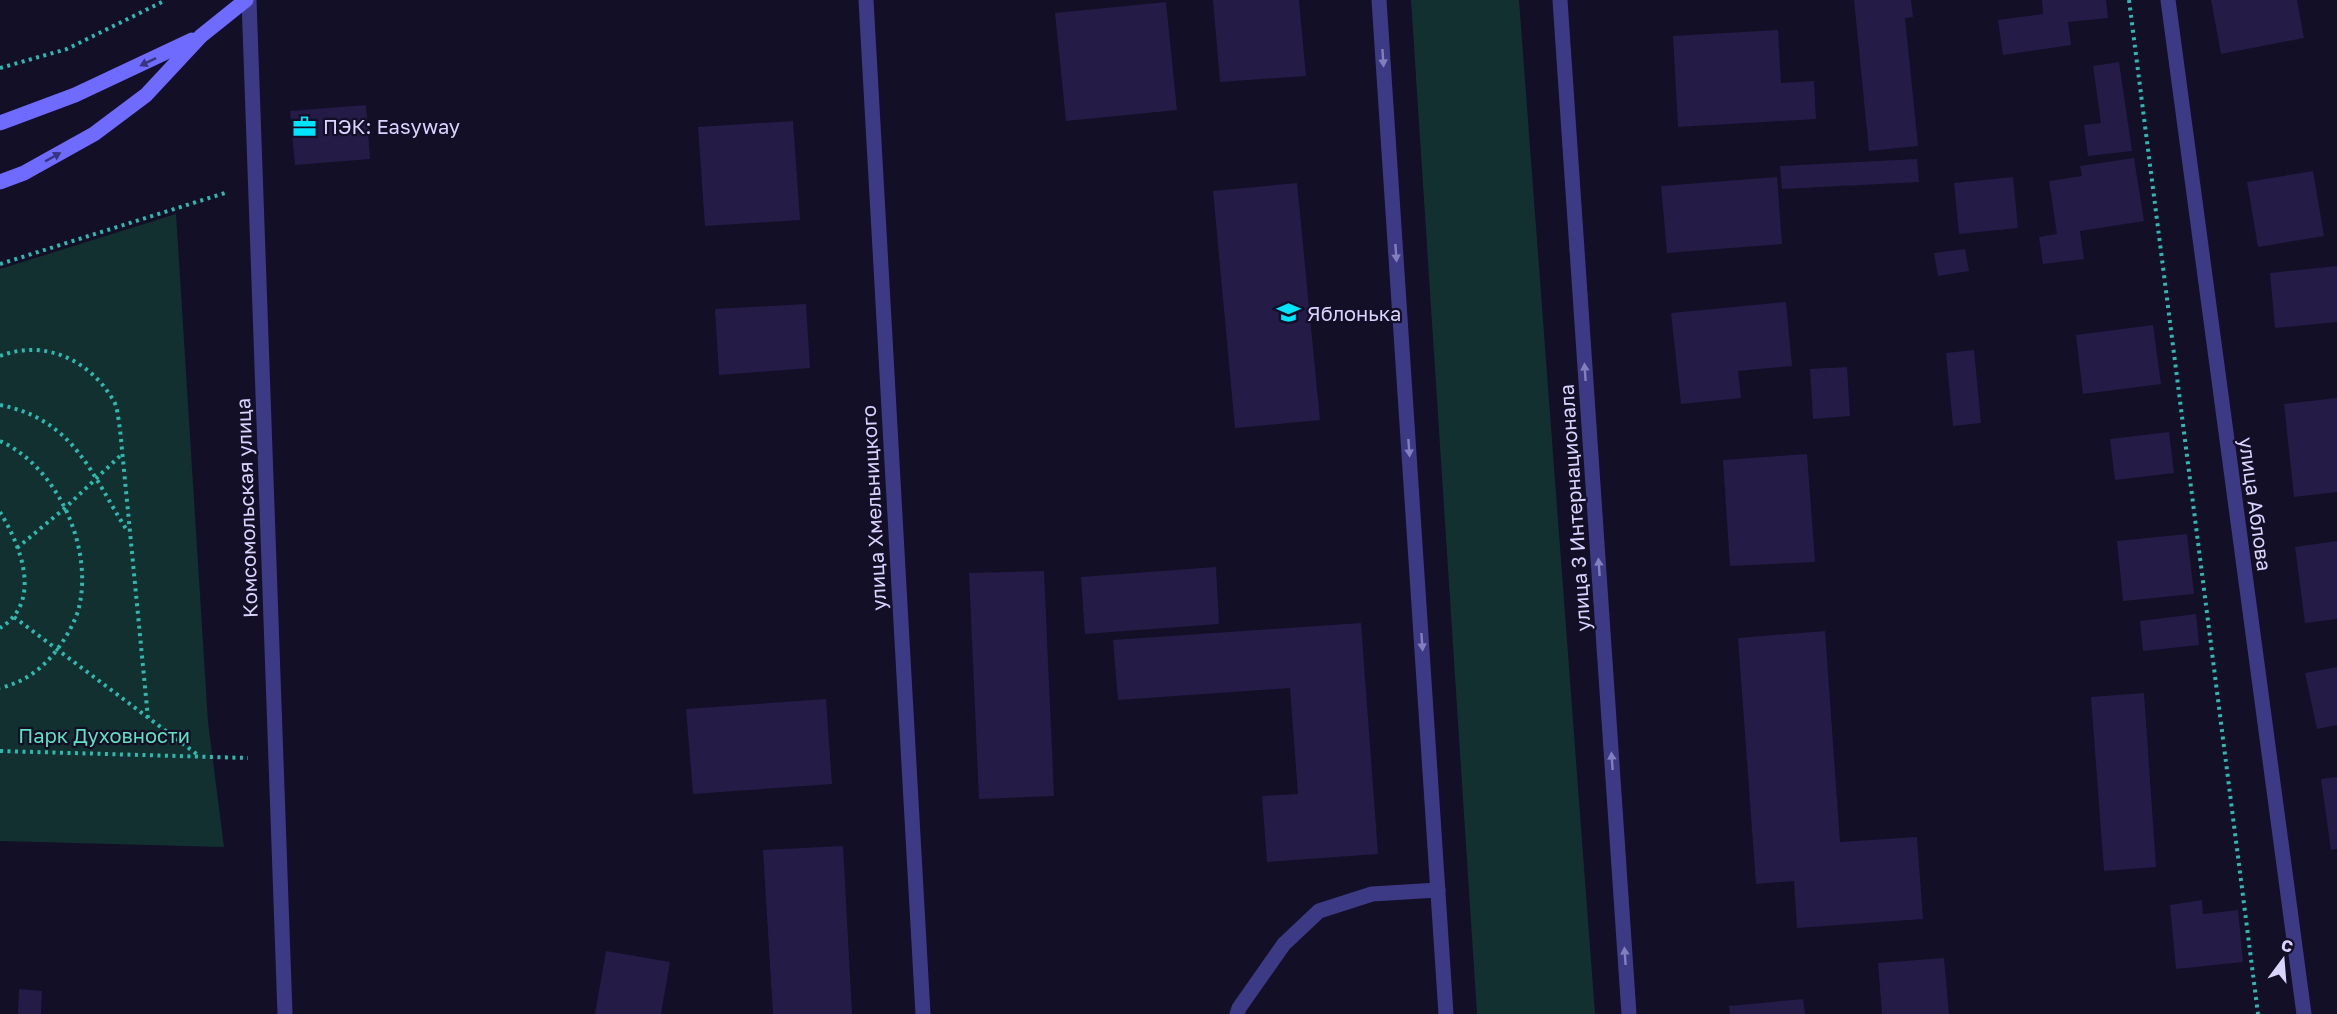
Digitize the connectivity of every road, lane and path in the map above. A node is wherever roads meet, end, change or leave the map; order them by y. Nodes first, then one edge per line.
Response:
1 (166, 0) edge
2 (247, 0) edge
3 (866, 0) edge
4 (1379, 0) edge
5 (1560, 0) edge
6 (2129, 0) edge
7 (2168, 0) edge
8 (201, 36) junction
9 (0, 68) edge
10 (0, 123) edge
11 (0, 182) edge
12 (255, 184) junction
13 (0, 264) edge
14 (0, 356) edge
15 (0, 405) edge
16 (0, 441) edge
17 (121, 455) junction
18 (96, 479) junction
19 (65, 508) junction
20 (0, 512) edge
21 (129, 533) junction
22 (17, 548) junction
23 (14, 617) junction
24 (0, 628) edge
25 (57, 649) junction
26 (0, 688) edge
27 (148, 718) junction
28 (0, 751) edge
29 (200, 756) junction
30 (276, 759) junction
31 (1438, 890) junction
32 (285, 1014) edge
33 (922, 1014) edge
34 (1237, 1014) edge
35 (1446, 1014) edge
36 (1629, 1014) edge
37 (2258, 1014) edge
38 (2304, 1014) edge

1 - 9 path
2 - 8 main road
2 - 12 street, Комсомольская улица
3 - 33 street, улица Хмельницкого
4 -> 31 street
36 -> 5 street, улица 3 Интернационала
6 - 37 path
7 - 38 street, улица Аблова
8 -> 10 main road
11 -> 8 main road
12 - 13 path
12 - 30 street, Комсомольская улица
14 - 17 path
15 - 18 path
16 - 19 path
17 - 18 path
17 - 21 path
18 - 19 path
18 - 21 path
19 - 22 path
19 - 25 path
20 - 22 path
21 - 27 path
22 - 23 path
23 - 24 path
23 - 25 path
25 - 26 path
25 - 27 path
27 - 29 path
28 - 29 path
29 - 30 path
30 - 32 street, Комсомольская улица
31 - 34 street
31 - 35 street

